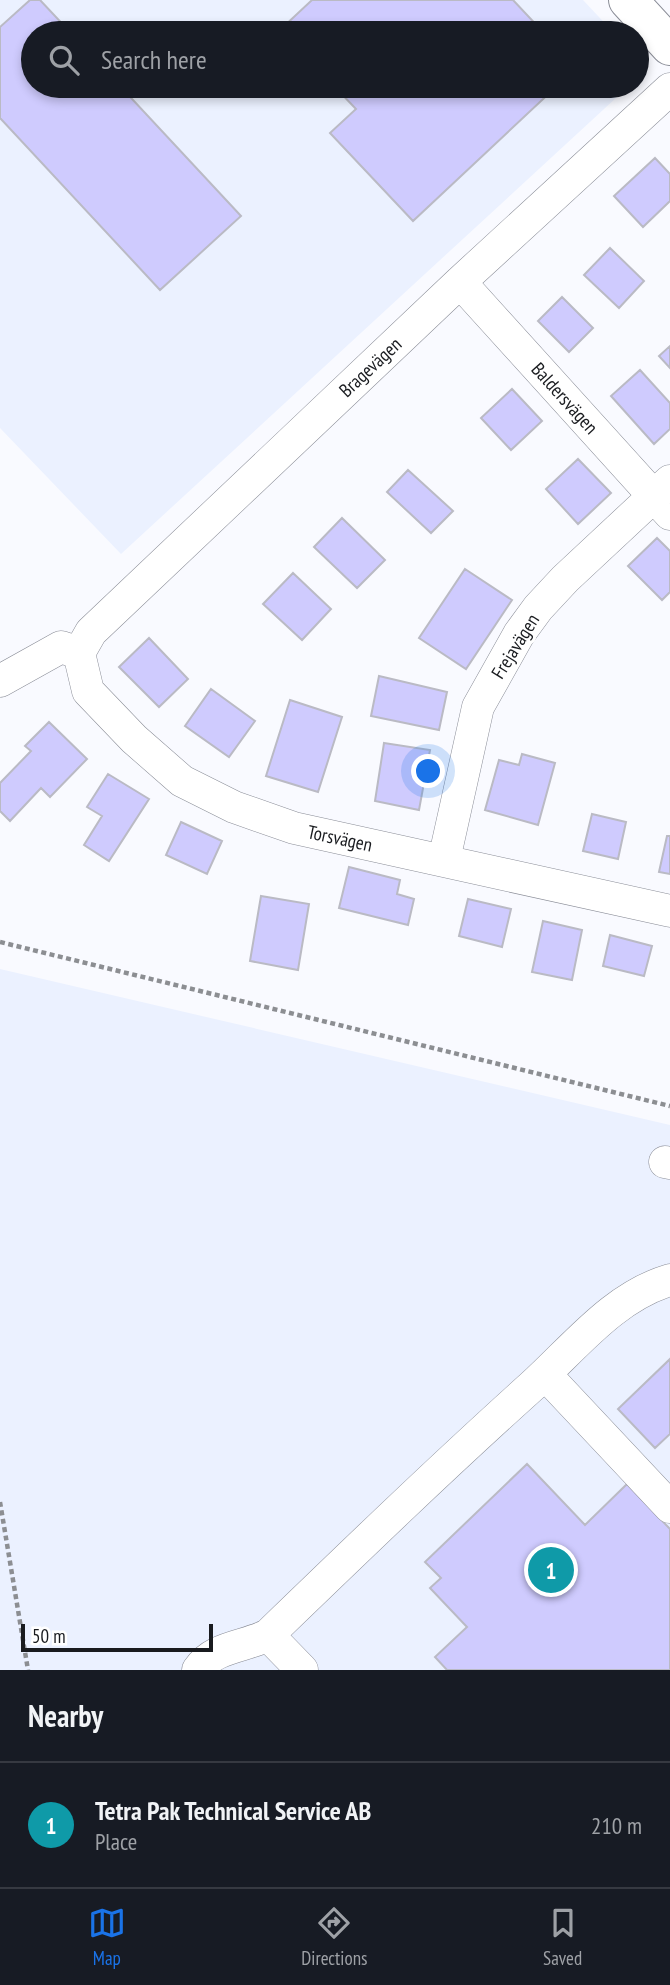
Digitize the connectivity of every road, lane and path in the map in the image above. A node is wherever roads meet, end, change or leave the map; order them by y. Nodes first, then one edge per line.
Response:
1 (628, 0) edge
2 (647, 21) edge
3 (649, 23) edge
4 (670, 46) edge
5 (670, 89) edge
6 (460, 282) junction
7 (665, 497) edge
8 (79, 653) junction
9 (0, 681) edge
10 (444, 860) junction
11 (670, 911) edge
12 (0, 942) edge
13 (670, 1106) edge
14 (670, 1280) edge
15 (545, 1374) junction
16 (0, 1502) edge
17 (670, 1507) edge
18 (268, 1634) junction
19 (28, 1670) edge
20 (198, 1670) edge
21 (302, 1670) edge

1 - 2 main road
3 - 4 main road
5 - 6 street, Bragevägen
6 - 7 street, Baldersvägen
6 - 8 street, Bragevägen
7 - 10 street, Frejavägen
8 - 9 street
8 - 10 street, Torsvägen
10 - 11 street, Torsvägen
12 - 13 path
14 - 15 street
15 - 17 street
15 - 18 street
16 - 19 path
18 - 20 street
18 - 21 street

